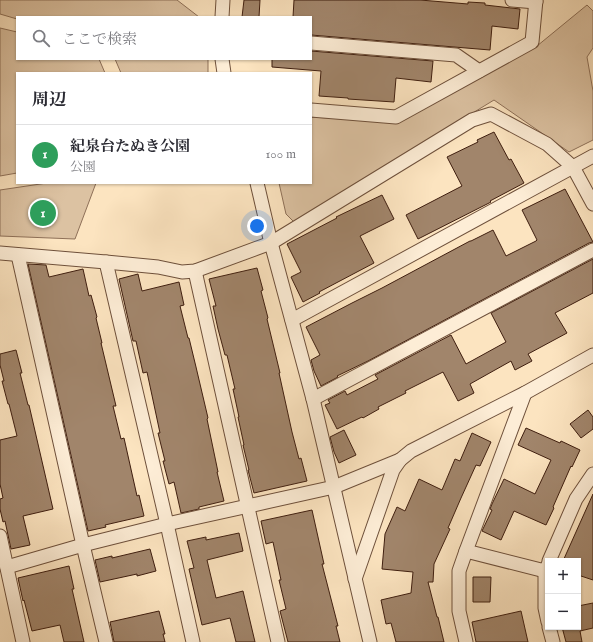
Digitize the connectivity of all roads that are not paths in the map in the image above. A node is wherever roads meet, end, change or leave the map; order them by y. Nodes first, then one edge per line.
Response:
1 (223, 0) edge
2 (512, 0) edge
3 (536, 1) edge
4 (222, 16) edge
5 (312, 43) edge
6 (222, 60) edge
7 (479, 71) junction
8 (224, 72) edge
9 (312, 110) edge
10 (593, 156) edge
11 (573, 167) junction
12 (257, 184) edge
13 (593, 204) edge
14 (271, 244) junction
15 (593, 250) edge
16 (0, 254) edge
17 (18, 255) junction
18 (106, 262) junction
19 (195, 271) junction
20 (292, 320) junction
21 (593, 355) edge
22 (525, 393) junction
23 (313, 399) junction
24 (400, 460) junction
25 (593, 474) edge
26 (334, 487) junction
27 (248, 506) junction
28 (167, 524) junction
29 (0, 536) edge
30 (83, 545) junction
31 (466, 551) junction
32 (550, 558) edge
33 (545, 565) edge
34 (7, 567) junction
35 (355, 579) junction
36 (550, 630) edge
37 (23, 642) edge
38 (106, 642) edge
39 (194, 642) edge
40 (278, 642) edge
41 (370, 642) edge
42 (466, 642) edge
43 (553, 642) edge

1 - 4 street
2 - 3 street
3 - 7 street
5 - 7 street
6 - 8 street
7 - 9 street
10 - 11 street
11 - 13 street
11 - 14 street
11 - 20 street
12 - 14 street
14 - 19 street
14 - 20 street
15 - 23 street
16 - 17 street
17 - 18 street
17 - 30 street
18 - 19 street
18 - 28 street
19 - 27 street
20 - 23 street
21 - 22 street
22 - 24 street
22 - 31 street
23 - 26 street
24 - 26 street
24 - 35 street
25 - 32 street
26 - 27 street
26 - 35 street
27 - 28 street
27 - 40 street
28 - 30 street
28 - 39 street
29 - 34 street
30 - 34 street
30 - 38 street
31 - 33 street
31 - 42 street
34 - 37 street
35 - 41 street
36 - 43 street

